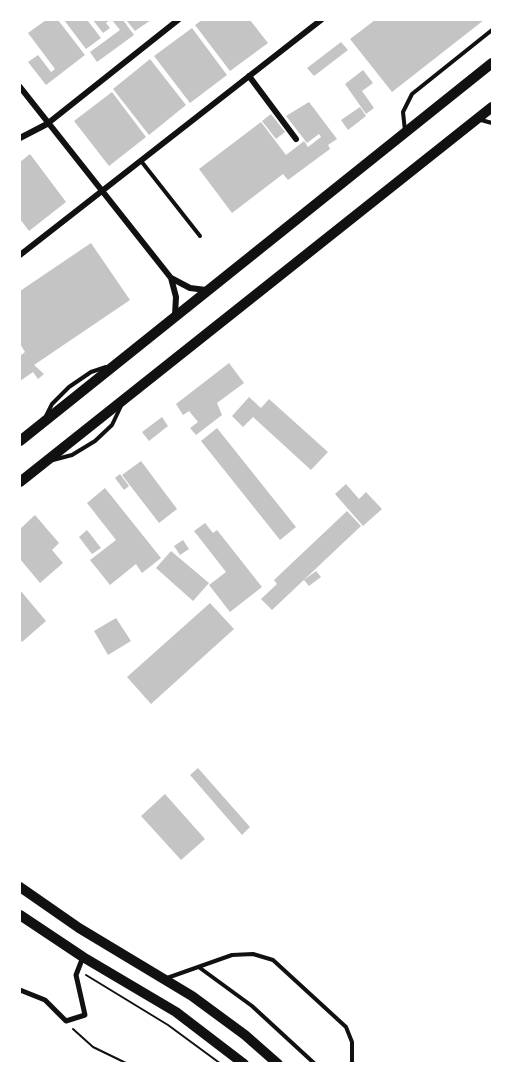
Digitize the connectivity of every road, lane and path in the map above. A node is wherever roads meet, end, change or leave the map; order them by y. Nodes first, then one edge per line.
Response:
1 (178, 20) edge
2 (321, 20) edge
3 (492, 30) edge
4 (492, 63) edge
5 (249, 76) junction
6 (20, 87) edge
7 (492, 107) edge
8 (477, 119) junction
9 (492, 123) edge
10 (47, 124) junction
11 (405, 135) junction
12 (20, 138) edge
13 (296, 139) dead end
14 (141, 160) junction
15 (103, 190) junction
16 (200, 236) dead end
17 (20, 255) edge
18 (171, 278) junction
19 (211, 290) junction
20 (175, 318) junction
21 (20, 441) edge
22 (20, 482) edge
23 (20, 887) edge
24 (20, 915) edge
25 (83, 957) junction
26 (200, 968) junction
27 (77, 969) junction
28 (164, 978) junction
29 (20, 990) edge
30 (66, 1021) junction
31 (128, 1064) edge
32 (221, 1064) edge
33 (244, 1064) edge
34 (278, 1064) edge
35 (315, 1064) edge
36 (352, 1064) edge

1 - 10 street
2 - 5 street
3 - 11 lane
4 - 11 main road
5 - 13 street
5 - 14 street
6 - 10 street
7 - 8 main road
8 - 9 lane
8 - 22 main road
10 - 12 street
10 - 15 street
11 - 19 main road
14 - 15 street
14 - 16 lane
15 - 17 street
15 - 18 street
18 - 19 street
18 - 20 street
19 - 20 main road
20 - 21 main road
23 - 28 main road
24 - 25 main road
25 - 27 street
25 - 33 main road
26 - 28 lane
26 - 35 lane
26 - 36 lane
27 - 30 street
27 - 32 path
28 - 34 main road
29 - 30 street
30 - 31 path

